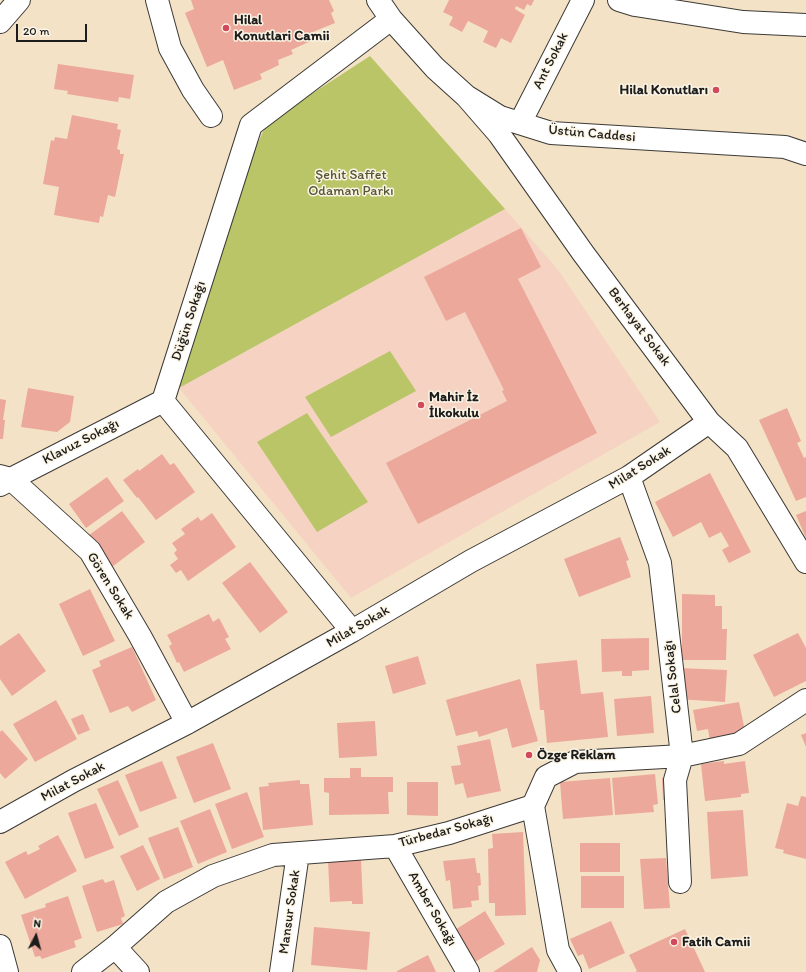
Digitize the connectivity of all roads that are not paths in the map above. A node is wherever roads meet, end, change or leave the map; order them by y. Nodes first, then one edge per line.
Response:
1 (19, 0) edge
2 (157, 0) edge
3 (378, 0) edge
4 (582, 0) edge
5 (619, 0) edge
6 (392, 20) junction
7 (0, 22) edge
8 (806, 25) edge
9 (466, 96) junction
10 (211, 116) dead end
11 (520, 123) junction
12 (806, 154) edge
13 (163, 401) junction
14 (709, 422) junction
15 (629, 477) junction
16 (4, 480) edge
17 (804, 555) edge
18 (352, 631) junction
19 (806, 700) edge
20 (187, 724) junction
21 (682, 756) junction
22 (533, 806) junction
23 (0, 822) edge
24 (395, 846) junction
25 (298, 853) junction
26 (680, 882) dead end
27 (0, 946) edge
28 (115, 947) junction
29 (7, 972) edge
30 (83, 972) edge
31 (138, 972) edge
32 (281, 972) edge
33 (468, 972) edge
34 (570, 972) edge

1 - 7 street
2 - 10 street
3 - 6 street, Üstün Caddesi
4 - 11 street, Ant Sokak
5 - 8 street
6 - 9 street, Üstün Caddesi
6 - 13 street, Düğün Sokağı
9 - 11 street, Üstün Caddesi
9 - 14 street, Berhayat Sokak
11 - 12 street, Üstün Caddesi
13 - 16 street, Klavuz Sokağı
13 - 18 street
14 - 15 street, Milat Sokak
14 - 17 street, Berhayat Sokak
15 - 18 street, Milat Sokak
15 - 21 street, Celal Sokağı
16 - 20 street, Gören Sokak
18 - 20 street, Milat Sokak
19 - 21 street
20 - 23 street, Milat Sokak
21 - 22 street
21 - 26 street, Celal Sokağı
22 - 24 street, Türbedar Sokağı
22 - 34 street
24 - 25 street, Türbedar Sokağı
24 - 33 street, Amber Sokağı
25 - 28 street, Türbedar Sokağı
25 - 32 street, Mansur Sokak
27 - 29 street
28 - 30 street, Türbedar Sokağı
28 - 31 street

